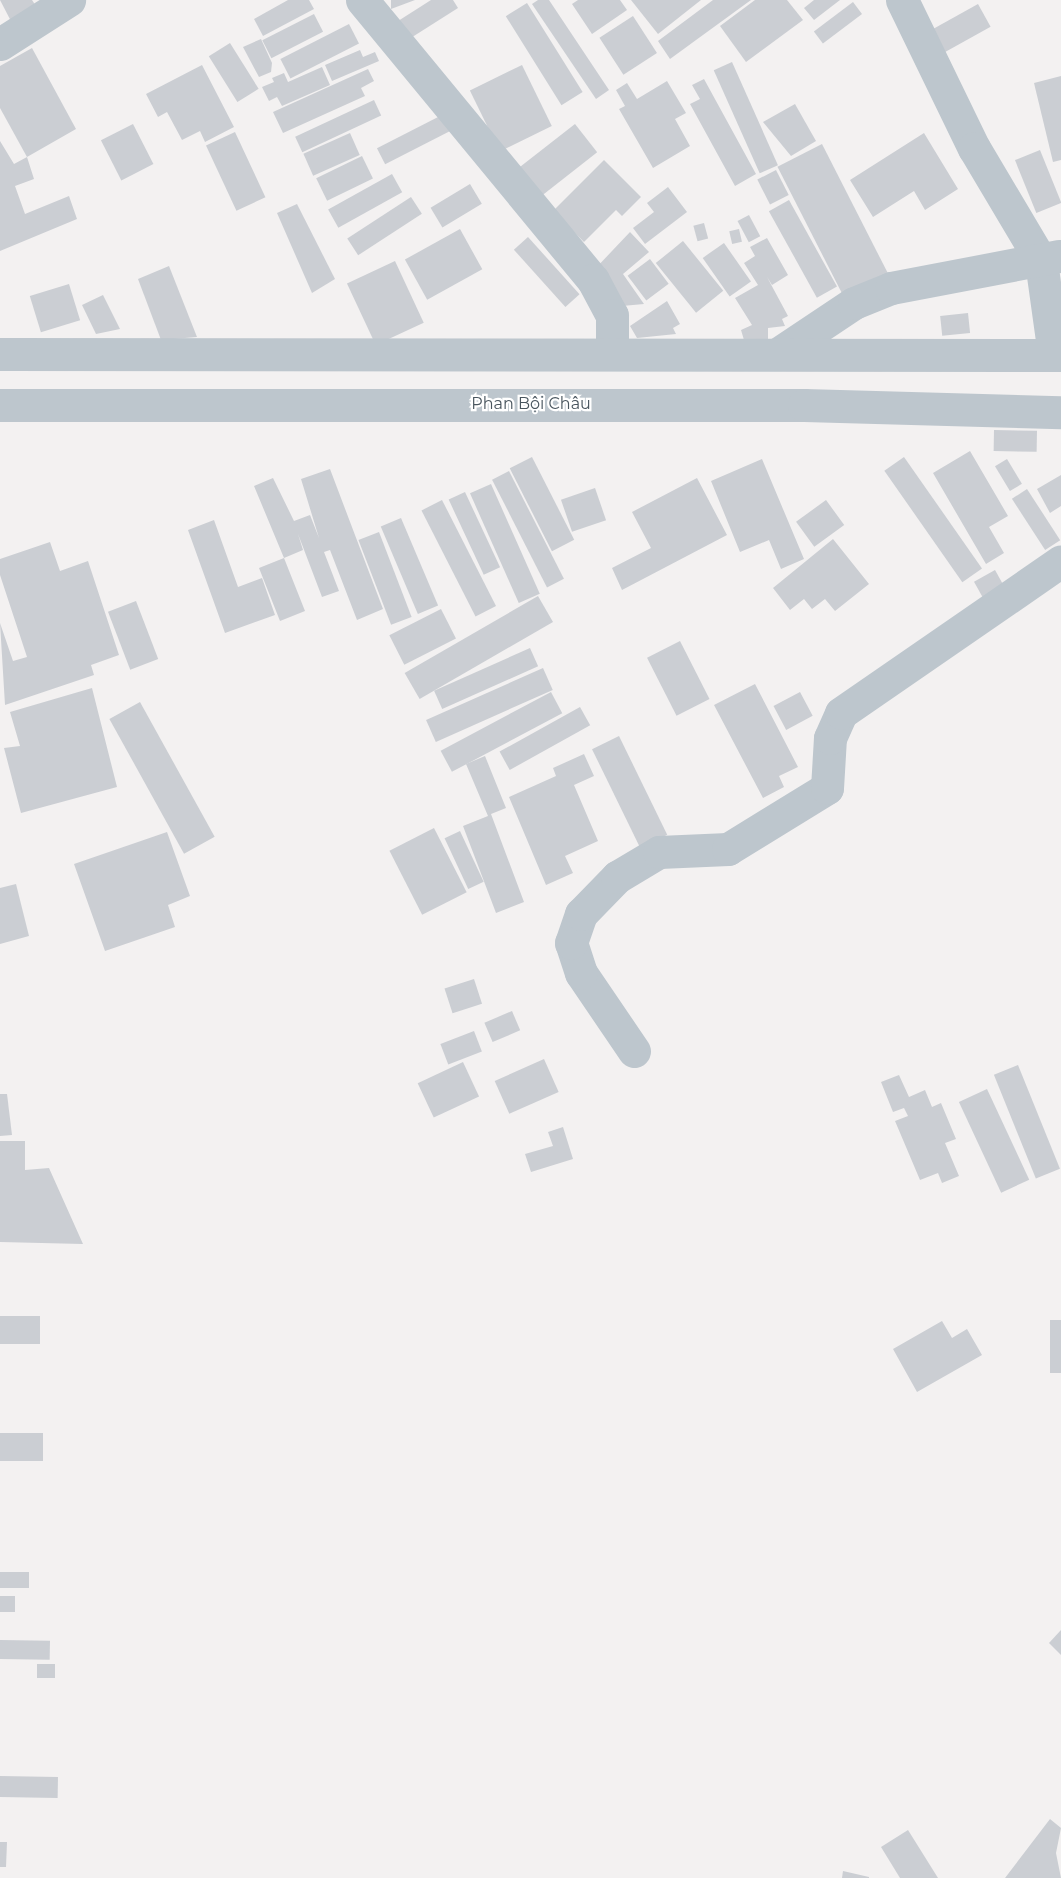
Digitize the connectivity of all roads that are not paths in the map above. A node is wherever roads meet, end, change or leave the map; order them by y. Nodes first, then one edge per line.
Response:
1 (69, 0) edge
2 (362, 0) edge
3 (913, 4) edge
4 (0, 44) edge
5 (1051, 258) edge
6 (612, 352) junction
7 (663, 352) junction
8 (779, 353) junction
9 (0, 354) edge
10 (1058, 355) edge
11 (665, 404) junction
12 (0, 405) edge
13 (1061, 412) edge
14 (1061, 561) edge
15 (634, 1051) dead end

1 - 4 street
2 - 6 street
3 - 5 street
5 - 8 street
5 - 10 street
6 - 7 street
6 - 9 street
7 - 8 street
7 - 11 street
8 - 10 street
11 - 12 street, Phan Bội Châu
11 - 13 street, Phan Bội Châu
14 - 15 street

